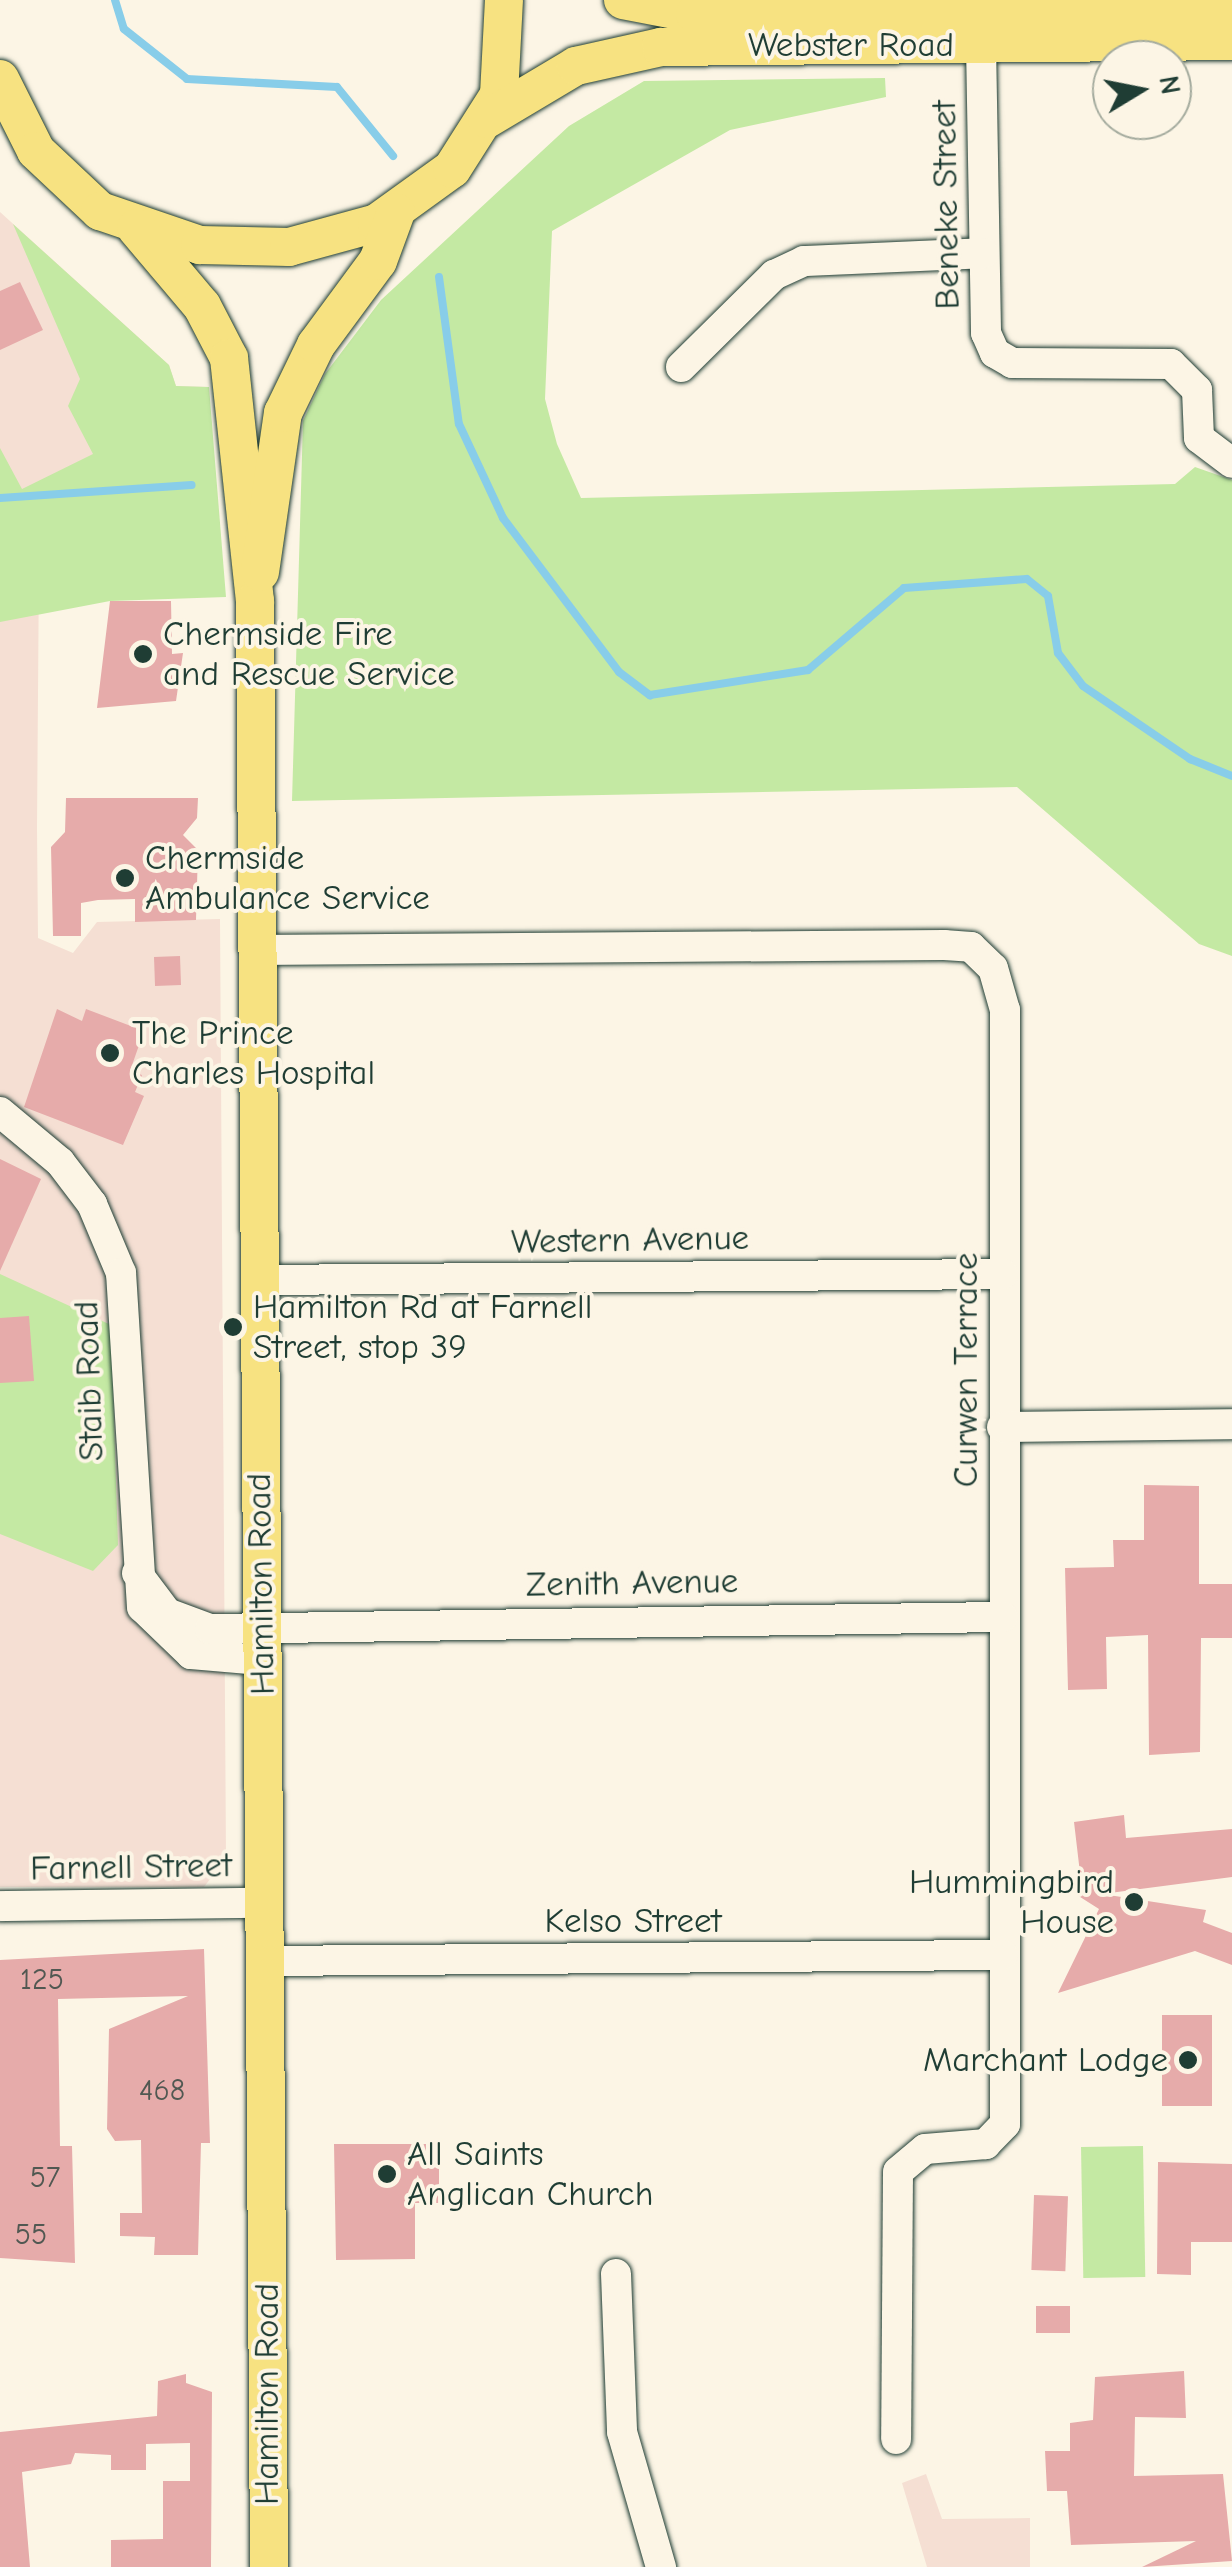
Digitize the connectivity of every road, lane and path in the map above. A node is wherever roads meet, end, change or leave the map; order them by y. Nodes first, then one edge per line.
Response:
1 (504, 0) edge
2 (623, 0) edge
3 (1232, 8) edge
4 (1232, 41) edge
5 (982, 44) junction
6 (0, 78) edge
7 (487, 119) junction
8 (0, 136) edge
9 (36, 151) junction
10 (396, 212) junction
11 (136, 228) junction
12 (984, 253) junction
13 (682, 366) dead end
14 (1232, 463) edge
15 (255, 600) junction
16 (256, 950) junction
17 (0, 1112) edge
18 (1003, 1274) junction
19 (258, 1280) junction
20 (1232, 1424) edge
21 (1002, 1427) junction
22 (1003, 1616) junction
23 (261, 1642) junction
24 (263, 1903) junction
25 (0, 1906) edge
26 (1003, 1955) junction
27 (264, 1961) junction
28 (616, 2274) dead end
29 (896, 2439) dead end
30 (269, 2567) edge
31 (661, 2567) edge

1 - 7 main road
2 - 3 main road, Webster Road
4 - 5 main road, Webster Road
5 - 7 main road, Webster Road
5 - 12 street, Beneke Street
6 - 9 main road
7 - 10 main road
8 - 9 main road
9 - 11 main road
10 - 11 main road
10 - 15 main road, Hamilton Road
11 - 15 main road, Hamilton Road
12 - 13 street
12 - 14 street, Beneke Street
15 - 16 main road, Hamilton Road
16 - 18 street, Curwen Terrace
16 - 19 main road, Hamilton Road
17 - 23 street, Staib Road
18 - 19 street, Western Avenue
18 - 21 street, Curwen Terrace
19 - 23 main road, Hamilton Road
20 - 21 street
21 - 22 street, Curwen Terrace
22 - 23 street, Zenith Avenue
22 - 26 street, Curwen Terrace
23 - 24 main road, Hamilton Road
24 - 25 street, Farnell Street
24 - 27 main road, Hamilton Road
26 - 27 street, Kelso Street
26 - 29 street, Curwen Terrace
27 - 30 main road, Hamilton Road
28 - 31 street

